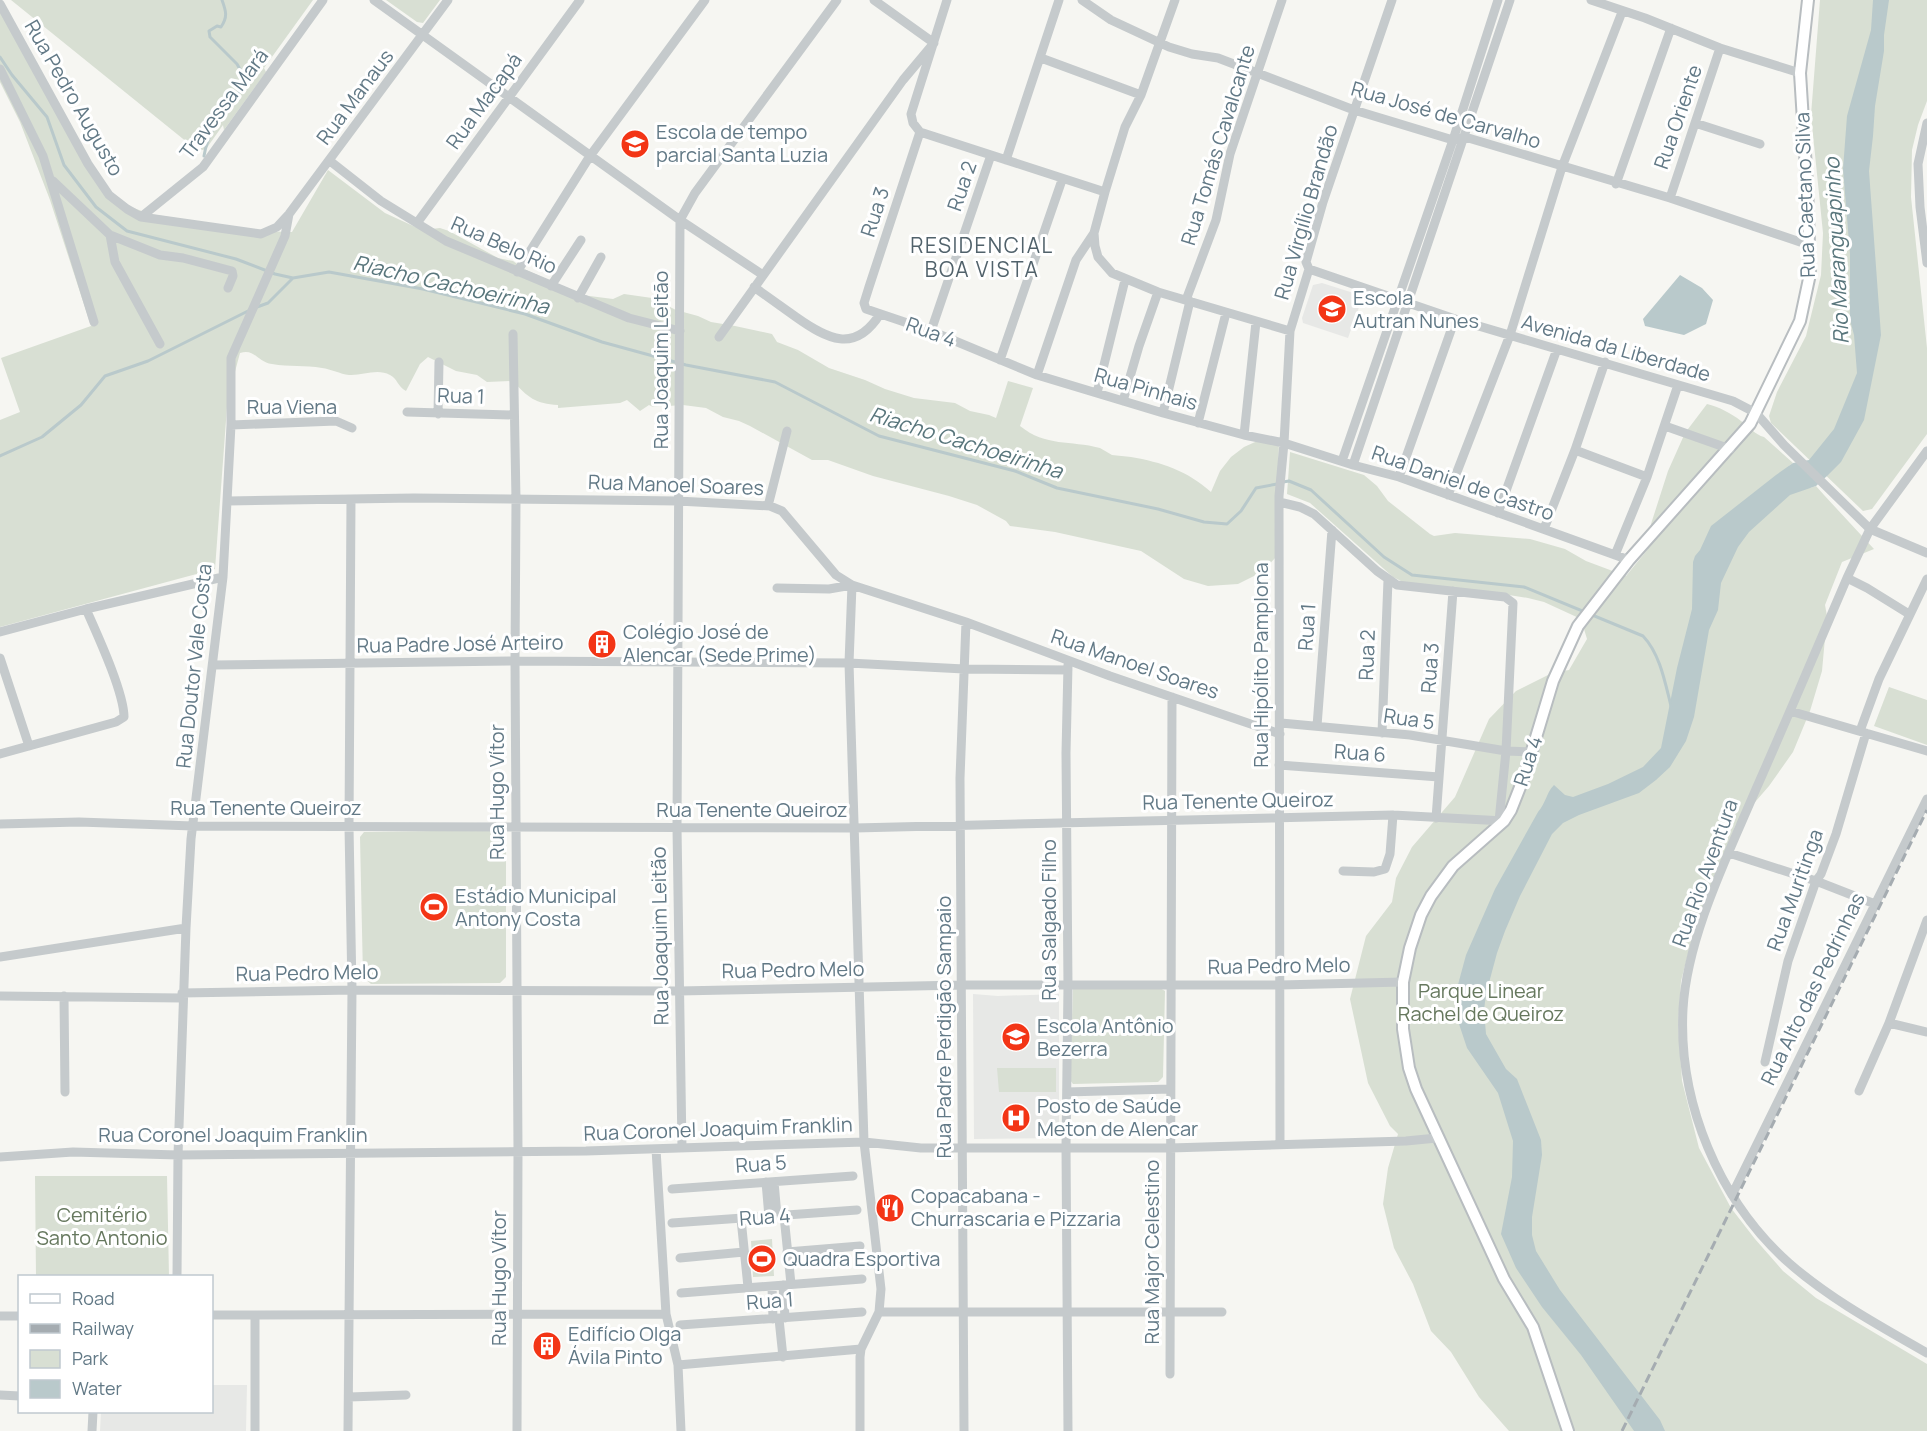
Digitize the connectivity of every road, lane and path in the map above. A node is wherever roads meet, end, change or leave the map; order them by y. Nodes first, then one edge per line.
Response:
1 (323, 0) edge
2 (374, 0) edge
3 (448, 0) edge
4 (580, 0) edge
5 (705, 0) edge
6 (837, 0) edge
7 (874, 0) edge
8 (947, 0) edge
9 (1059, 0) edge
10 (1082, 0) edge
11 (1176, 0) edge
12 (1282, 0) edge
13 (1392, 0) edge
14 (1498, 0) edge
15 (1510, 0) edge
16 (1591, 0) edge
17 (1808, 0) edge
18 (0, 4) edge
19 (1622, 12) junction
20 (1671, 28) junction
21 (423, 35) junction
22 (934, 43) junction
23 (1161, 43) junction
24 (1720, 48) junction
25 (1481, 52) junction
26 (1491, 55) junction
27 (1041, 58) junction
28 (0, 69) edge
29 (1259, 72) junction
30 (1800, 73) junction
31 (1141, 95) junction
32 (508, 98) junction
33 (1354, 110) junction
34 (1695, 123) junction
35 (1927, 123) edge
36 (918, 129) junction
37 (1465, 137) junction
38 (1453, 140) junction
39 (1760, 144) dead end
40 (992, 155) junction
41 (590, 156) junction
42 (1006, 160) junction
43 (330, 161) junction
44 (1562, 167) junction
45 (51, 180) junction
46 (1062, 180) junction
47 (1616, 184) junction
48 (1105, 192) junction
49 (1670, 198) junction
50 (289, 214) junction
51 (141, 217) junction
52 (680, 220) junction
53 (417, 224) junction
54 (1423, 226) junction
55 (1433, 230) junction
56 (1094, 233) junction
57 (110, 235) junction
58 (581, 240) dead end
59 (1809, 244) junction
60 (601, 257) dead end
61 (1927, 263) edge
62 (1309, 269) junction
63 (517, 272) junction
64 (763, 275) junction
65 (1125, 280) junction
66 (551, 286) junction
67 (754, 287) junction
68 (228, 288) dead end
69 (1158, 292) junction
70 (578, 298) junction
71 (1398, 298) junction
72 (1188, 300) junction
73 (864, 303) joint
74 (1408, 303) junction
75 (1226, 313) junction
76 (880, 314) junction
77 (1455, 319) junction
78 (94, 322) dead end
79 (1256, 322) junction
80 (680, 331) junction
81 (931, 331) junction
82 (1290, 331) junction
83 (513, 333) dead end
84 (1510, 335) junction
85 (719, 338) dead end
86 (160, 344) dead end
87 (1557, 350) junction
88 (1000, 360) junction
89 (440, 362) dead end
90 (1605, 362) junction
91 (1037, 375) junction
92 (1678, 385) junction
93 (1097, 393) junction
94 (1123, 401) junction
95 (408, 412) dead end
96 (1163, 413) junction
97 (1756, 413) junction
98 (438, 414) junction
99 (514, 415) junction
100 (1197, 423) junction
101 (231, 425) junction
102 (1665, 426) junction
103 (352, 428) dead end
104 (786, 430) dead end
105 (1244, 435) junction
106 (1284, 443) junction
107 (1730, 448) junction
108 (1575, 450) junction
109 (1927, 451) edge
110 (1342, 461) junction
111 (1353, 465) junction
112 (1399, 477) junction
113 (1647, 477) junction
114 (1448, 495) junction
115 (351, 499) junction
116 (1279, 499) junction
117 (516, 500) junction
118 (228, 501) junction
119 (678, 501) junction
120 (768, 506) junction
121 (1498, 513) junction
122 (1544, 529) junction
123 (1870, 529) junction
124 (1332, 530) junction
125 (1927, 553) edge
126 (1615, 555) junction
127 (1629, 560) junction
128 (223, 577) junction
129 (1847, 578) junction
130 (1927, 579) edge
131 (1388, 580) junction
132 (852, 585) junction
133 (777, 588) dead end
134 (1453, 591) junction
135 (86, 609) junction
136 (1909, 614) junction
137 (966, 622) junction
138 (0, 632) edge
139 (0, 658) edge
140 (1068, 660) junction
141 (515, 661) junction
142 (677, 662) junction
143 (351, 663) junction
144 (849, 663) junction
145 (213, 665) junction
146 (964, 669) junction
147 (1068, 670) junction
148 (1172, 697) junction
149 (1790, 711) junction
150 (1281, 723) junction
151 (1317, 726) junction
152 (1863, 732) junction
153 (1382, 733) junction
154 (1280, 734) junction
155 (1443, 742) junction
156 (29, 746) junction
157 (1506, 751) junction
158 (1927, 751) edge
159 (1532, 752) junction
160 (0, 754) edge
161 (1279, 765) junction
162 (1439, 777) junction
163 (1927, 799) edge
164 (1392, 815) junction
165 (1279, 818) junction
166 (1436, 818) junction
167 (1171, 820) junction
168 (1502, 821) junction
169 (0, 824) edge
170 (1066, 824) junction
171 (193, 826) junction
172 (960, 826) junction
173 (349, 827) junction
174 (516, 827) junction
175 (677, 828) junction
176 (855, 828) junction
177 (1729, 854) junction
178 (1343, 871) dead end
179 (1816, 881) junction
180 (1875, 904) junction
181 (1927, 920) edge
182 (186, 928) junction
183 (0, 957) edge
184 (1404, 982) junction
185 (962, 985) junction
186 (1170, 985) junction
187 (1281, 985) junction
188 (1068, 986) junction
189 (859, 987) junction
190 (352, 990) junction
191 (517, 991) junction
192 (679, 991) junction
193 (182, 995) junction
194 (0, 996) edge
195 (64, 996) junction
196 (1889, 1023) junction
197 (1927, 1032) edge
198 (1765, 1062) dead end
199 (1170, 1089) junction
200 (1859, 1091) dead end
201 (64, 1092) dead end
202 (1067, 1092) junction
203 (1437, 1138) junction
204 (864, 1142) junction
205 (1280, 1144) junction
206 (963, 1147) junction
207 (1066, 1147) junction
208 (682, 1148) junction
209 (1170, 1148) junction
210 (656, 1149) junction
211 (518, 1151) junction
212 (351, 1154) junction
213 (178, 1155) junction
214 (0, 1157) edge
215 (853, 1176) dead end
216 (770, 1182) junction
217 (672, 1189) dead end
218 (1732, 1195) junction
219 (857, 1210) dead end
220 (776, 1216) junction
221 (741, 1219) junction
222 (672, 1223) dead end
223 (860, 1246) dead end
224 (744, 1252) junction
225 (787, 1252) junction
226 (680, 1258) dead end
227 (177, 1275) edge
228 (862, 1279) dead end
229 (787, 1285) junction
230 (772, 1286) junction
231 (748, 1287) junction
232 (681, 1293) dead end
233 (862, 1312) dead end
234 (879, 1312) junction
235 (964, 1312) junction
236 (1066, 1312) junction
237 (1170, 1312) junction
238 (1222, 1312) dead end
239 (666, 1314) junction
240 (213, 1315) edge
241 (255, 1315) junction
242 (349, 1315) junction
243 (518, 1315) junction
244 (0, 1316) edge
245 (18, 1316) edge
246 (779, 1319) junction
247 (681, 1325) dead end
248 (861, 1349) junction
249 (1927, 1353) edge
250 (783, 1357) junction
251 (678, 1365) junction
252 (1170, 1374) dead end
253 (0, 1395) edge
254 (406, 1395) dead end
255 (18, 1396) edge
256 (349, 1397) junction
257 (93, 1413) edge
258 (92, 1431) edge
259 (255, 1431) edge
260 (348, 1431) edge
261 (517, 1431) edge
262 (681, 1431) edge
263 (860, 1431) edge
264 (964, 1431) edge
265 (1068, 1431) edge
266 (1568, 1431) edge

1 - 51 street, Travessa Mará
2 - 21 street
3 - 21 street, Rua Manaus
4 - 32 street, Rua Macapá
5 - 41 street
6 - 52 street
7 - 22 street
8 - 22 street, Rua 3
9 - 27 street
10 - 23 street, Rua José de Carvalho
11 - 23 street
12 - 29 street, Rua Tomás Cavalcante
13 - 33 street, Rua Virgílio Brandão
14 - 25 street
15 - 26 street
16 - 19 street
17 - 30 main road, Rua Caetano Silva
18 - 51 street, Rua Pedro Augusto
19 - 20 street
19 - 44 street
20 - 24 street
20 - 47 street
21 - 32 street
21 - 43 street, Rua Manaus
22 - 36 street, Rua 3
22 - 64 street
23 - 29 street, Rua José de Carvalho
23 - 31 street
24 - 30 street
24 - 34 street, Rua Oriente
25 - 26 street
25 - 38 street
26 - 37 street
27 - 31 street
27 - 42 street
28 - 45 street
29 - 33 street, Rua José de Carvalho
29 - 72 street, Rua Tomás Cavalcante
30 - 59 main road, Rua Caetano Silva
31 - 48 street
32 - 41 street
32 - 53 street, Rua Macapá
33 - 38 street, Rua José de Carvalho
33 - 62 street, Rua Virgílio Brandão
34 - 39 street
34 - 49 street, Rua Oriente
35 - 61 street
36 - 40 street
36 - 73 street, Rua 3
37 - 38 street, Rua José de Carvalho
37 - 44 street, Rua José de Carvalho
37 - 55 street
38 - 54 street
40 - 42 street
40 - 81 street, Rua 2
41 - 52 street
41 - 63 street
42 - 46 street
43 - 50 street, Rua Manaus
43 - 53 street, Rua Belo Rio
44 - 47 street, Rua José de Carvalho
44 - 84 street
45 - 57 street
45 - 78 street
46 - 48 street
46 - 88 street
47 - 49 street, Rua José de Carvalho
48 - 56 street
49 - 59 street, Rua José de Carvalho
50 - 51 street, Rua Pedro Augusto
50 - 101 street, Rua Doutor Vale Costa
52 - 64 street
52 - 80 street, Rua Joaquim Leitão
53 - 63 street, Rua Belo Rio
54 - 55 street
54 - 71 street
55 - 74 street
56 - 65 street
56 - 91 street
57 - 68 street
57 - 86 street
58 - 66 street
59 - 97 main road, Rua Caetano Silva
60 - 70 street
62 - 71 street, Avenida da Liberdade
62 - 82 street, Rua Virgílio Brandão
63 - 66 street, Rua Belo Rio
64 - 67 street
65 - 69 street
65 - 93 street
66 - 70 street, Rua Belo Rio
67 - 76 street
67 - 85 street
69 - 72 street
69 - 94 street
70 - 80 street, Rua Belo Rio
71 - 74 street, Avenida da Liberdade
71 - 110 street
72 - 75 street
72 - 96 street, Rua Tomás Cavalcante
73 - 76 street, Rua 4
74 - 77 street, Avenida da Liberdade
74 - 111 street
75 - 79 street
75 - 100 street
76 - 81 street, Rua 4
77 - 84 street, Avenida da Liberdade
77 - 112 street
79 - 82 street
79 - 105 street
80 - 119 street, Rua Joaquim Leitão
81 - 88 street, Rua 4
82 - 106 street, Rua Hipólito Pamplona
83 - 99 street, Rua Hugo Vítor
84 - 87 street, Avenida da Liberdade
84 - 114 street
87 - 90 street, Avenida da Liberdade
87 - 121 street
88 - 91 street, Rua Pinhais
89 - 98 street
90 - 92 street, Avenida da Liberdade
90 - 108 street
91 - 93 street, Rua Pinhais
92 - 97 street, Avenida da Liberdade
92 - 102 street
93 - 94 street, Rua Pinhais
94 - 96 street, Rua Pinhais
95 - 98 street, Rua 1
96 - 100 street, Rua Pinhais
97 - 107 main road, Rua 4
97 - 123 street, Avenida da Liberdade
98 - 99 street, Rua 1
99 - 117 street, Rua Hugo Vítor
100 - 105 street, Rua Pinhais
101 - 103 street, Rua Viena
101 - 118 street, Rua Doutor Vale Costa
102 - 107 street
102 - 113 street
104 - 120 street
105 - 106 street, Rua Pinhais
106 - 110 street, Rua Daniel de Castro
106 - 116 street, Rua Hipólito Pamplona
107 - 127 main road, Rua 4
108 - 113 street
108 - 122 street
109 - 123 street, Rua Rio Aventura
110 - 111 street, Rua Daniel de Castro
111 - 112 street, Rua Daniel de Castro
112 - 114 street, Rua Daniel de Castro
113 - 126 street
114 - 121 street, Rua Daniel de Castro
115 - 117 street, Rua Manoel Soares
115 - 118 street, Rua Manoel Soares
115 - 143 street
116 - 124 street
116 - 150 street, Rua Hipólito Pamplona
117 - 119 street, Rua Manoel Soares
117 - 141 street, Rua Hugo Vítor
118 - 128 street, Rua Doutor Vale Costa
119 - 120 street, Rua Manoel Soares
119 - 142 street, Rua Joaquim Leitão
120 - 132 street, Rua Manoel Soares
121 - 122 street, Rua Daniel de Castro
122 - 126 street, Rua Daniel de Castro
123 - 125 street
123 - 129 street, Rua Rio Aventura
124 - 131 street
124 - 151 street, Rua 1
126 - 127 street, Rua Daniel de Castro
127 - 159 main road, Rua 4
128 - 135 street
128 - 145 street, Rua Doutor Vale Costa
129 - 136 street
129 - 149 street, Rua Rio Aventura
130 - 136 street, Rua Muritinga
131 - 134 street
131 - 153 street, Rua 2
132 - 133 street
132 - 137 street, Rua Manoel Soares
132 - 144 street
134 - 155 street, Rua 3
134 - 157 street, Rua 4
135 - 138 street
135 - 156 street
136 - 152 street, Rua Muritinga
137 - 140 street, Rua Manoel Soares
137 - 146 street, Rua Padre Perdigão Sampaio
139 - 156 street
140 - 147 street, Rua Salgado Filho
140 - 148 street, Rua Manoel Soares
141 - 142 street, Rua Padre José Arteiro
141 - 143 street, Rua Padre José Arteiro
141 - 174 street, Rua Hugo Vítor
142 - 144 street, Rua Padre José Arteiro
142 - 175 street, Rua Joaquim Leitão
143 - 145 street, Rua Padre José Arteiro
143 - 173 street
144 - 146 street, Rua Padre José Arteiro
144 - 176 street
145 - 171 street, Rua Doutor Vale Costa
146 - 147 street, Rua Padre José Arteiro
146 - 172 street, Rua Padre Perdigão Sampaio
147 - 170 street, Rua Salgado Filho
148 - 154 street, Rua Manoel Soares
148 - 167 street, Rua Major Celestino
149 - 152 street
149 - 177 street, Rua Rio Aventura
150 - 151 street, Rua 5
150 - 154 street, Rua Hipólito Pamplona
151 - 153 street, Rua 5
152 - 158 street
152 - 179 street, Rua Muritinga
153 - 155 street, Rua 5
154 - 161 street, Rua Hipólito Pamplona
155 - 157 street, Rua 5
155 - 162 street, Rua 3
156 - 160 street
157 - 159 street, Rua 5
157 - 168 street, Rua 4
159 - 168 main road, Rua 4
161 - 162 street, Rua 6
161 - 165 street, Rua Hipólito Pamplona
162 - 166 street, Rua 3
163 - 180 street, Rua Alto das Pedrinhas
164 - 165 street, Rua Tenente Queiroz
164 - 166 street, Rua Tenente Queiroz
164 - 178 street
165 - 167 street, Rua Tenente Queiroz
165 - 187 street, Rua Hipólito Pamplona
166 - 168 street, Rua Tenente Queiroz
167 - 170 street, Rua Tenente Queiroz
167 - 186 street, Rua Major Celestino
168 - 184 main road, Rua 4
169 - 171 street, Rua Tenente Queiroz
170 - 172 street, Rua Tenente Queiroz
170 - 188 street, Rua Salgado Filho
171 - 173 street, Rua Tenente Queiroz
171 - 182 street, Rua Doutor Vale Costa
172 - 176 street, Rua Tenente Queiroz
172 - 185 street, Rua Padre Perdigão Sampaio
173 - 174 street, Rua Tenente Queiroz
173 - 190 street
174 - 175 street, Rua Tenente Queiroz
174 - 191 street, Rua Hugo Vítor
175 - 176 street, Rua Tenente Queiroz
175 - 192 street, Rua Joaquim Leitão
176 - 189 street
177 - 179 street
177 - 218 street, Rua Rio Aventura
179 - 180 street
179 - 198 street, Rua Muritinga
180 - 218 street, Rua Alto das Pedrinhas
181 - 196 street
182 - 183 street
182 - 193 street, Rua Doutor Vale Costa
184 - 187 street, Rua Pedro Melo
184 - 203 main road, Rua 4
185 - 188 street, Rua Pedro Melo
185 - 189 street, Rua Pedro Melo
185 - 206 street, Rua Padre Perdigão Sampaio
186 - 187 street, Rua Pedro Melo
186 - 188 street, Rua Pedro Melo
186 - 199 street, Rua Major Celestino
187 - 205 street, Rua Hipólito Pamplona
188 - 202 street, Rua Salgado Filho
189 - 192 street, Rua Pedro Melo
189 - 204 street
190 - 191 street, Rua Pedro Melo
190 - 193 street, Rua Pedro Melo
190 - 212 street
191 - 192 street, Rua Pedro Melo
191 - 211 street, Rua Hugo Vítor
192 - 208 street, Rua Joaquim Leitão
193 - 195 street, Rua Pedro Melo
193 - 213 street, Rua Doutor Vale Costa
194 - 195 street, Rua Pedro Melo
195 - 201 street
196 - 197 street
196 - 200 street
199 - 202 street
199 - 209 street, Rua Major Celestino
202 - 207 street, Rua Salgado Filho
203 - 205 street, Rua Coronel Joaquim Franklin
203 - 266 main road, Rua 4
204 - 206 street, Rua Coronel Joaquim Franklin
204 - 208 street, Rua Coronel Joaquim Franklin
204 - 234 street
205 - 209 street, Rua Coronel Joaquim Franklin
206 - 207 street, Rua Coronel Joaquim Franklin
206 - 235 street, Rua Padre Perdigão Sampaio
207 - 209 street, Rua Coronel Joaquim Franklin
207 - 236 street, Rua Salgado Filho
208 - 210 street, Rua Coronel Joaquim Franklin
209 - 237 street, Rua Major Celestino
210 - 211 street, Rua Coronel Joaquim Franklin
210 - 239 street
211 - 212 street, Rua Coronel Joaquim Franklin
211 - 243 street, Rua Hugo Vítor
212 - 213 street, Rua Coronel Joaquim Franklin
212 - 242 street
213 - 214 street, Rua Coronel Joaquim Franklin
213 - 227 street, Rua Doutor Vale Costa
215 - 216 street, Rua 5
216 - 217 street, Rua 5
216 - 220 street
218 - 249 street, Rua Rio Aventura
219 - 220 street, Rua 4
220 - 221 street, Rua 4
220 - 225 street
221 - 222 street, Rua 4
221 - 224 street
223 - 225 street
224 - 226 street
224 - 231 street
225 - 229 street
228 - 229 street
229 - 230 street
229 - 246 street
230 - 231 street
230 - 246 street
231 - 232 street
233 - 246 street, Rua 1
234 - 235 street
234 - 248 street
235 - 236 street
235 - 264 street, Rua Padre Perdigão Sampaio
236 - 237 street
236 - 265 street, Rua Salgado Filho
237 - 238 street
237 - 252 street, Rua Major Celestino
239 - 243 street
239 - 251 street
240 - 241 street
241 - 242 street
241 - 259 street
242 - 243 street
242 - 256 street
243 - 261 street, Rua Hugo Vítor
244 - 245 street
246 - 247 street, Rua 1
246 - 250 street
248 - 250 street
248 - 263 street
250 - 251 street
251 - 262 street
253 - 255 street
254 - 256 street
256 - 260 street
257 - 258 street

